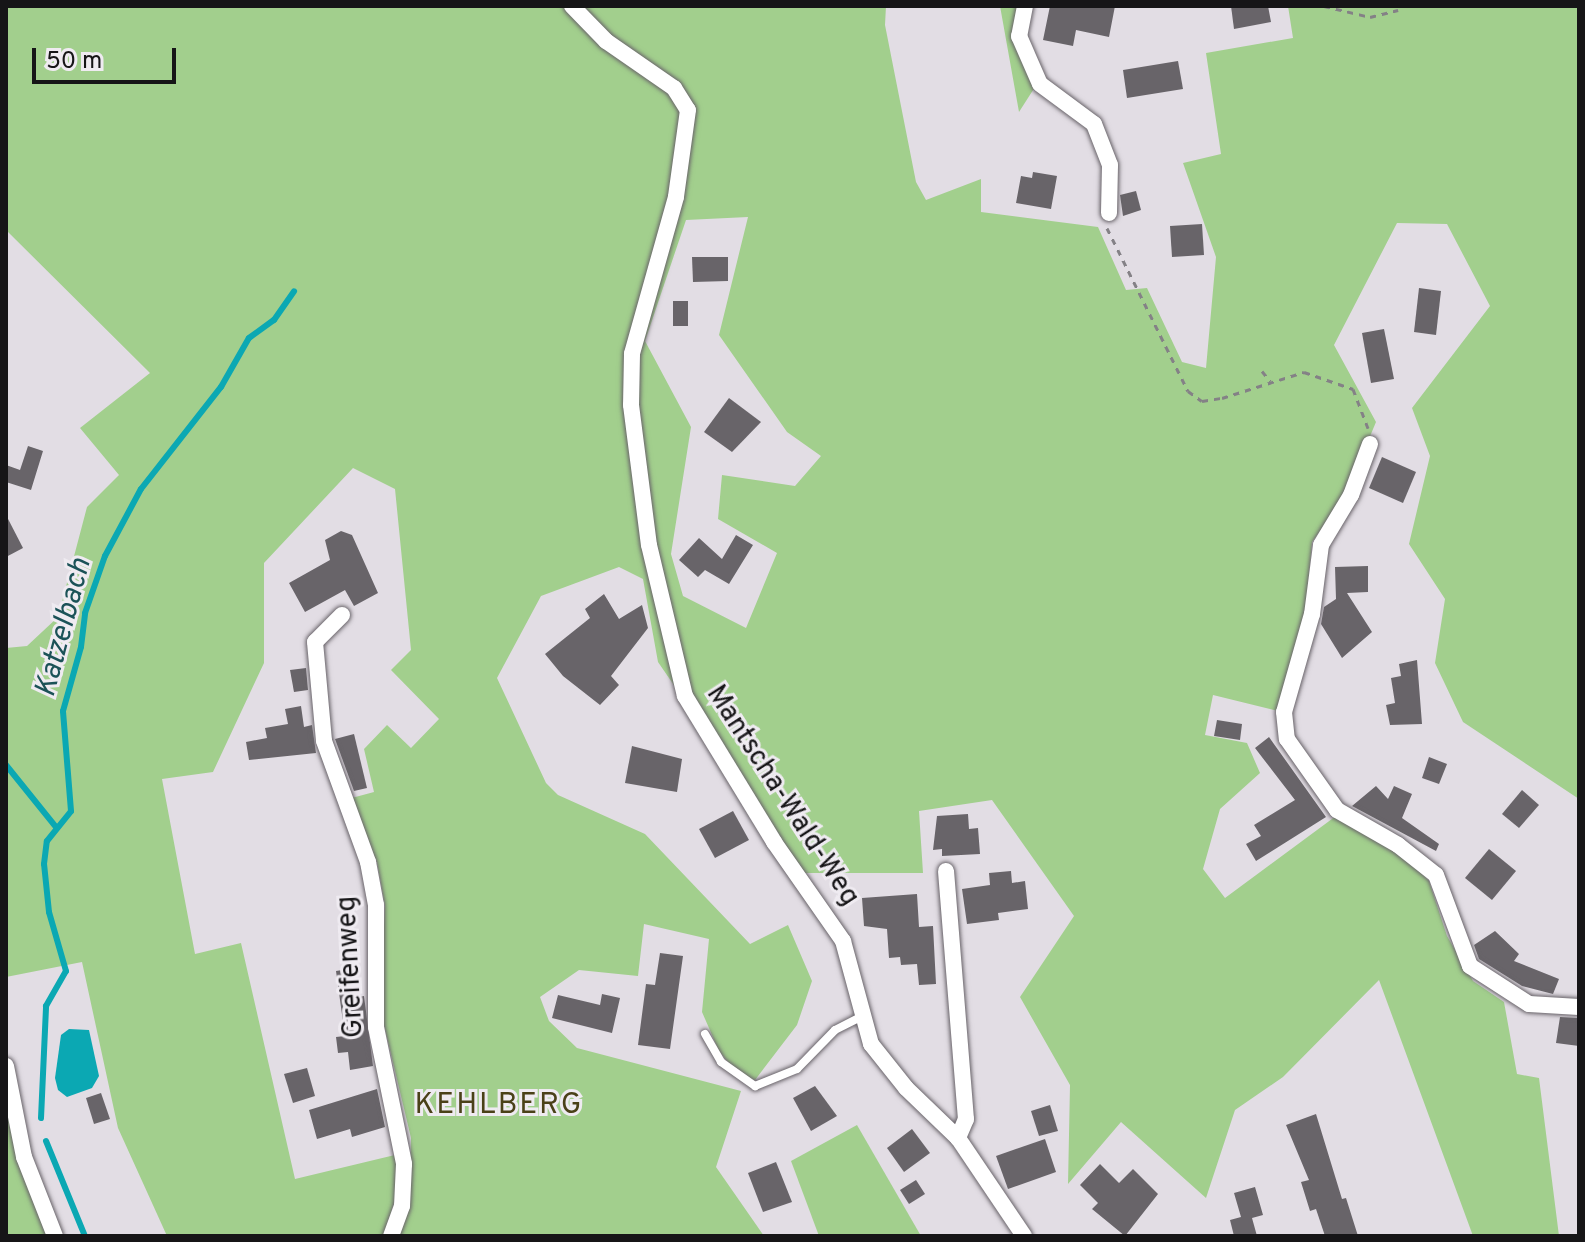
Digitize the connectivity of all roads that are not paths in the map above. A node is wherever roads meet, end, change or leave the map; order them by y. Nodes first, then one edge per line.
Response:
1 (572, 6) edge
2 (1025, 6) edge
3 (1109, 213) road end
4 (1370, 444) road end
5 (342, 615) dead end
6 (946, 871) dead end
7 (1579, 1007) edge
8 (861, 1017) junction
9 (705, 1034) dead end
10 (6, 1066) edge
11 (958, 1138) junction
12 (55, 1236) edge
13 (391, 1236) edge
14 (1024, 1236) edge

1 - 8 street, Mantscha-Wald-Weg
2 - 3 street
4 - 7 street
5 - 13 street, Greifenweg
6 - 11 street
8 - 9 lane
8 - 11 street, Mantscha-Wald-Weg
10 - 12 street
11 - 14 street, Mantscha-Wald-Weg

